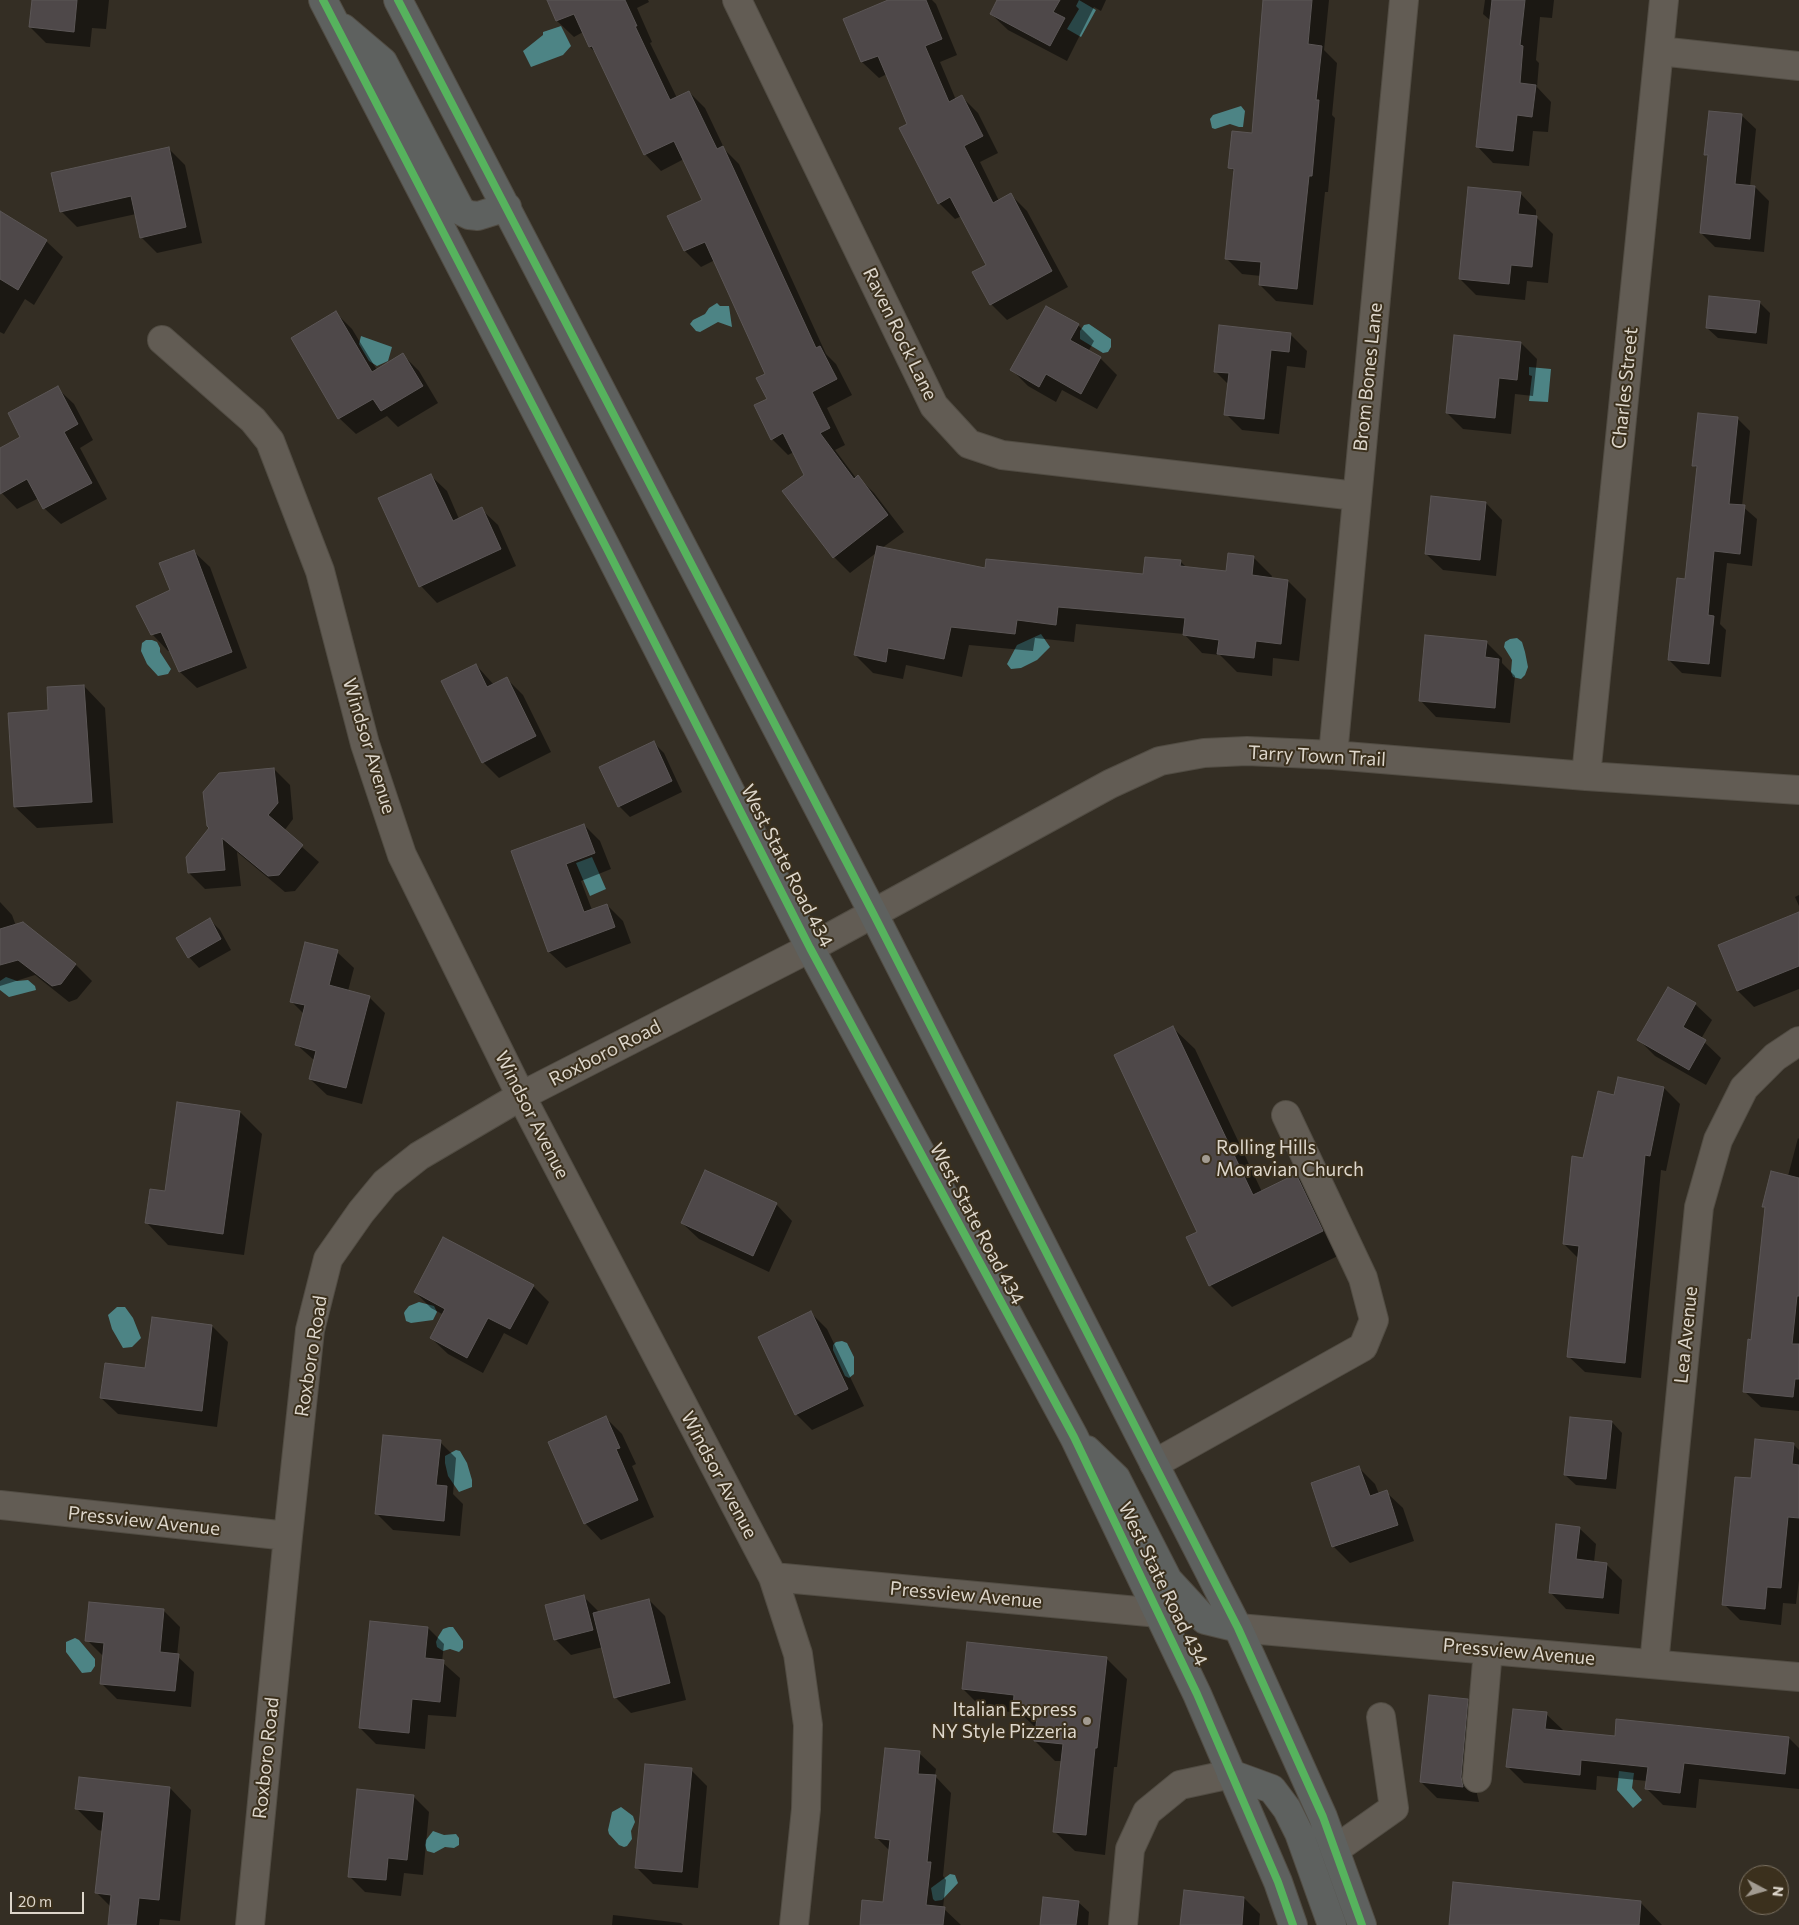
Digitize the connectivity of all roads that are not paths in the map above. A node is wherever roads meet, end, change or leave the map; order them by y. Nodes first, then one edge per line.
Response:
1 (398, 0) edge
2 (737, 0) edge
3 (1404, 0) edge
4 (1664, 0) edge
5 (328, 10) edge
6 (1659, 51) junction
7 (1799, 66) edge
8 (507, 207) junction
9 (162, 340) dead end
10 (1356, 496) junction
11 (1333, 755) junction
12 (1586, 776) junction
13 (1799, 790) edge
14 (873, 913) junction
15 (810, 948) junction
16 (1799, 1041) edge
17 (521, 1096) junction
18 (1286, 1115) dead end
19 (1074, 1437) junction
20 (1154, 1464) junction
21 (0, 1505) edge
22 (288, 1536) junction
23 (773, 1577) junction
24 (1159, 1613) junction
25 (1238, 1628) junction
26 (1488, 1650) junction
27 (1654, 1664) junction
28 (1799, 1677) edge
29 (1381, 1717) dead end
30 (1231, 1774) junction
31 (1477, 1778) dead end
32 (1336, 1850) junction
33 (250, 1925) edge
34 (794, 1925) edge
35 (1123, 1925) edge
36 (1293, 1925) edge
37 (1332, 1925) edge
38 (1362, 1925) edge

1 - 8 main road
2 - 10 street, Raven Rock Lane
3 - 10 street, Brom Bones Lane
4 - 6 street, Charles Street
5 - 8 main road
5 - 15 main road, West State Road 434
6 - 7 street
6 - 12 street, Charles Street
8 - 14 main road
9 - 17 street, Windsor Avenue
10 - 11 street, Brom Bones Lane
11 - 12 street, Tarry Town Trail
11 - 14 street, Tarry Town Trail
12 - 13 street, Tarry Town Trail
14 - 15 street, Roxboro Road
14 - 20 main road
15 - 17 street, Roxboro Road
15 - 19 main road, West State Road 434
16 - 27 street, Lea Avenue
17 - 22 street, Roxboro Road
17 - 23 street, Windsor Avenue
18 - 20 street
19 - 24 main road, West State Road 434
19 - 25 main road
20 - 25 main road
21 - 22 street, Pressview Avenue
22 - 33 street, Roxboro Road
23 - 24 street, Pressview Avenue
23 - 34 street, Windsor Avenue
24 - 30 main road, West State Road 434
25 - 26 street, Pressview Avenue
25 - 32 main road
26 - 27 street, Pressview Avenue
26 - 31 street
27 - 28 street, Pressview Avenue
29 - 32 street
30 - 35 street
30 - 36 main road, West State Road 434
30 - 37 main road
32 - 38 main road

